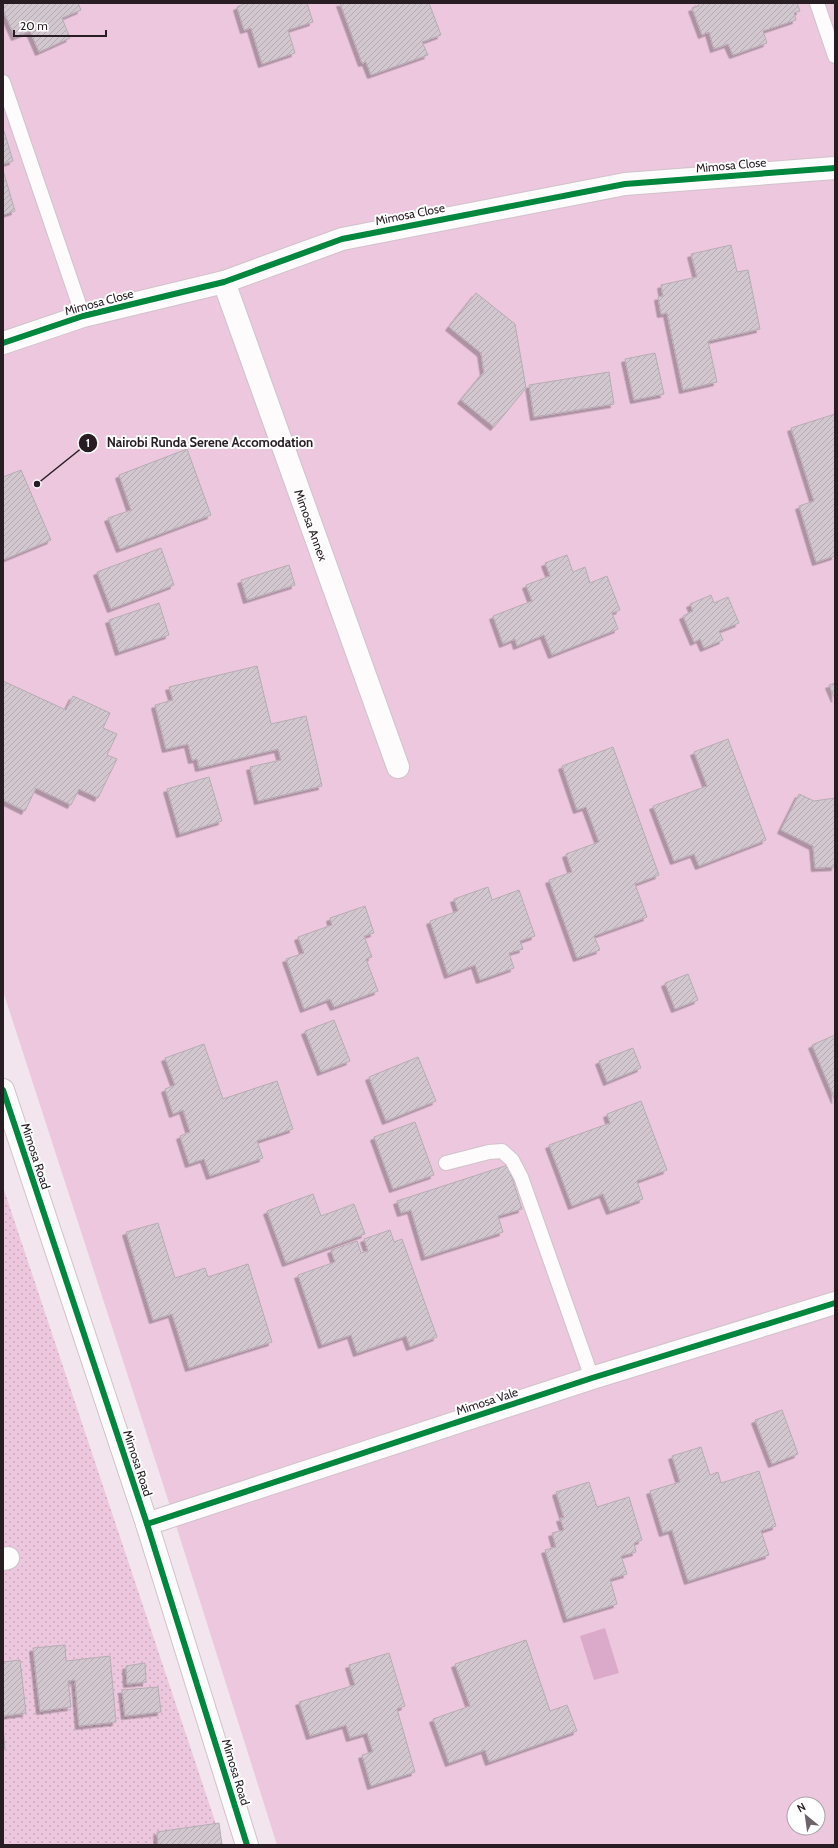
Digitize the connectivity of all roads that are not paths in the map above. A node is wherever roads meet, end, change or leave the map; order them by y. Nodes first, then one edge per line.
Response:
1 (817, 3) edge
2 (835, 56) edge
3 (3, 82) edge
4 (835, 168) edge
5 (224, 282) junction
6 (83, 316) junction
7 (3, 344) edge
8 (398, 767) dead end
9 (3, 1090) edge
10 (446, 1163) dead end
11 (835, 1303) edge
12 (592, 1378) junction
13 (147, 1524) junction
14 (247, 1845) edge

1 - 2 lane
3 - 6 lane
4 - 5 street, Mimosa Close
5 - 6 street, Mimosa Close
5 - 8 street, Mimosa Annex
6 - 7 street, Mimosa Close
9 - 13 street, Mimosa Road
10 - 12 lane
11 - 12 street, Mimosa Vale
12 - 13 street, Mimosa Vale
13 - 14 street, Mimosa Road

